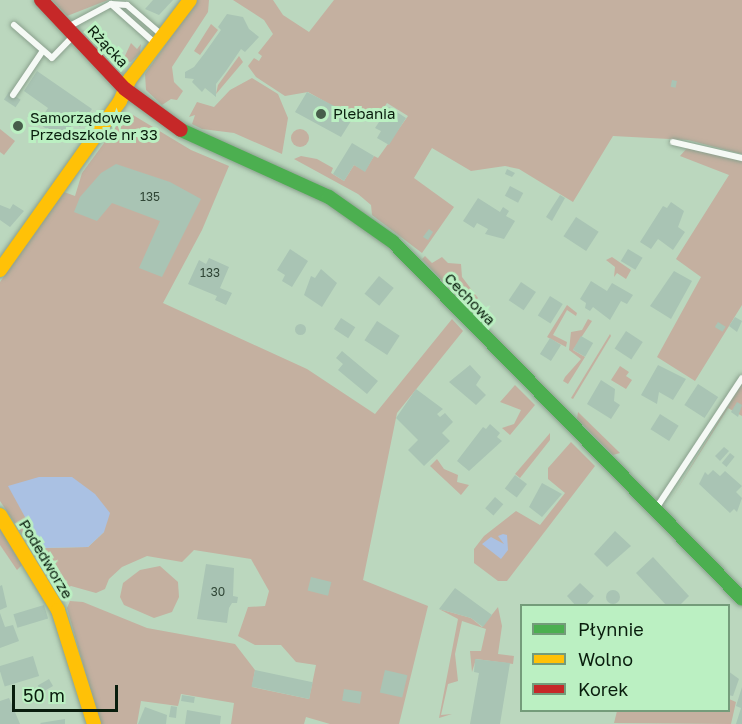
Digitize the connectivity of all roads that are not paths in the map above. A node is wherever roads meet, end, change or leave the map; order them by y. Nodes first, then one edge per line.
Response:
1 (41, 0) edge
2 (190, 0) edge
3 (111, 4) junction
4 (14, 26) dead end
5 (71, 31) junction
6 (159, 39) junction
7 (42, 52) junction
8 (125, 90) junction
9 (13, 95) dead end
10 (673, 142) dead end
11 (742, 158) edge
12 (5, 251) edge
13 (0, 270) edge
14 (742, 378) edge
15 (655, 510) junction
16 (0, 515) edge
17 (742, 599) edge
18 (94, 724) edge

1 - 5 street, Rżącka
2 - 6 street
3 - 5 lane
3 - 6 lane
3 - 6 lane
4 - 7 lane
5 - 7 lane
5 - 8 street, Rżącka
6 - 8 street
7 - 9 lane
8 - 12 street
8 - 15 street, Cechowa
10 - 11 lane
12 - 13 street
14 - 15 lane
15 - 17 street, Cechowa
16 - 18 street, Podedworze

